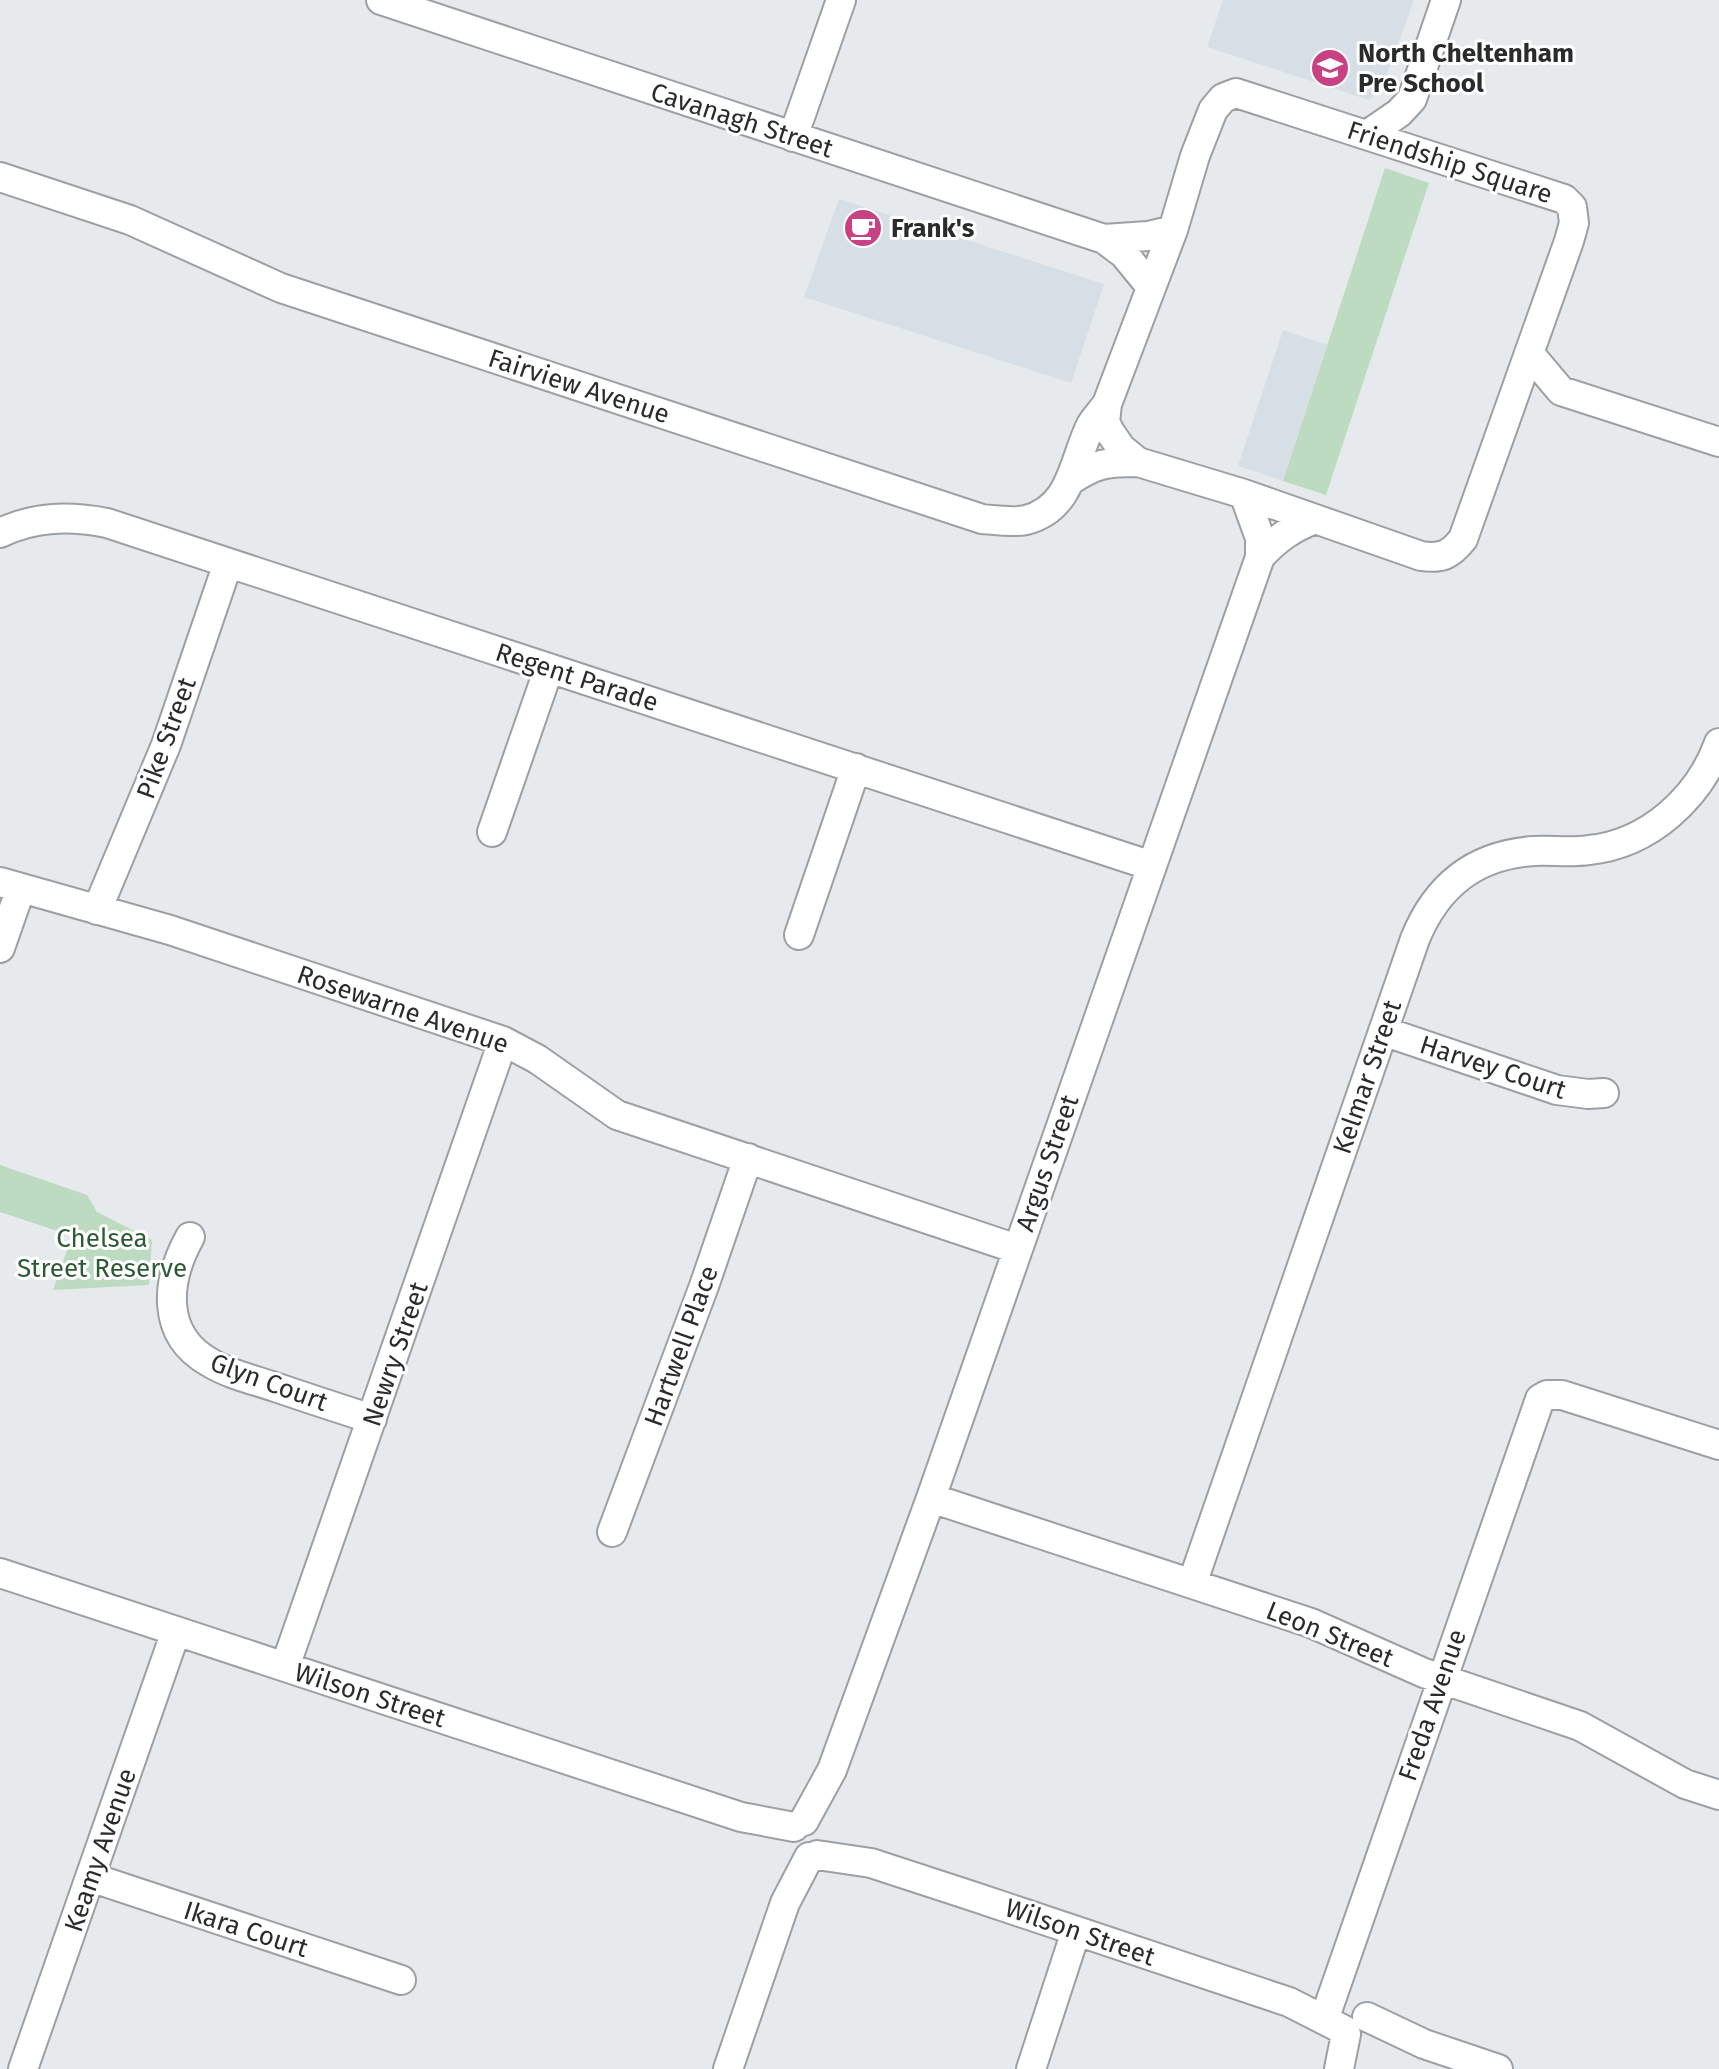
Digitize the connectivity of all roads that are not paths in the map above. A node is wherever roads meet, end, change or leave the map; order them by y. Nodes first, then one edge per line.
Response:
1 (381, 0) edge
2 (841, 0) edge
3 (1446, 0) edge
4 (1412, 99) junction
5 (1367, 135) junction
6 (793, 137) junction
7 (1428, 154) junction
8 (0, 177) edge
9 (1173, 230) junction
10 (1104, 239) junction
11 (1151, 287) junction
12 (1529, 353) junction
13 (1561, 391) junction
14 (1107, 404) junction
15 (1510, 406) junction
16 (1717, 436) edge
17 (1138, 462) junction
18 (1071, 480) junction
19 (1244, 494) junction
20 (1315, 519) junction
21 (0, 533) edge
22 (1260, 557) junction
23 (228, 563) junction
24 (549, 668) junction
25 (1719, 743) edge
26 (856, 768) junction
27 (492, 832) dead end
28 (1152, 866) junction
29 (10, 885) edge
30 (97, 910) junction
31 (799, 935) dead end
32 (0, 948) edge
33 (1383, 1031) junction
34 (503, 1041) junction
35 (1604, 1093) dead end
36 (748, 1158) junction
37 (190, 1237) dead end
38 (1017, 1249) junction
39 (372, 1419) junction
40 (1719, 1445) edge
41 (931, 1498) junction
42 (612, 1532) dead end
43 (0, 1573) edge
44 (1192, 1584) junction
45 (176, 1631) junction
46 (285, 1667) junction
47 (1441, 1679) junction
48 (1719, 1795) edge
49 (807, 1840) junction
50 (90, 1877) junction
51 (1076, 1931) junction
52 (401, 1980) dead end
53 (1348, 2025) junction
54 (23, 2069) edge
55 (728, 2069) edge
56 (1031, 2069) edge
57 (1342, 2069) edge
58 (1498, 2069) edge

1 - 6 street, Cavanagh Street
2 - 6 street
3 - 4 street
4 - 5 street
4 - 7 street
5 - 7 street, Friendship Square
5 - 9 street, Friendship Square
6 - 10 street, Cavanagh Street
7 - 12 street, Friendship Square
8 - 18 street, Fairview Avenue
9 - 10 street, Cavanagh Street
9 - 11 street, Friendship Square
10 - 11 street, Cavanagh Street
11 - 14 street, Friendship Square
12 - 13 street
12 - 15 street, Friendship Square
13 - 15 street
13 - 16 street
14 - 17 street, Friendship Square
14 - 18 street, Fairview Avenue
15 - 20 street, Friendship Square
17 - 18 street
17 - 19 street, Friendship Square
19 - 20 street, Friendship Square
19 - 22 street, Argus Street
20 - 22 street, Argus Street
21 - 23 street, Regent Parade
22 - 28 street, Argus Street
23 - 24 street, Regent Parade
23 - 30 street, Pike Street
24 - 26 street, Regent Parade
24 - 27 street
25 - 33 street, Kelmar Street
26 - 28 street, Regent Parade
26 - 31 street
28 - 38 street, Argus Street
29 - 30 street, Rosewarne Avenue
29 - 32 street
30 - 34 street, Rosewarne Avenue
33 - 35 street, Harvey Court
33 - 44 street, Kelmar Street
34 - 36 street, Rosewarne Avenue
34 - 39 street, Newry Street
36 - 38 street, Rosewarne Avenue
36 - 42 street, Hartwell Place
37 - 39 street, Glyn Court
38 - 41 street, Argus Street
39 - 46 street, Newry Street
40 - 47 street, Freda Avenue
41 - 44 street, Leon Street
41 - 49 street, Argus Street
43 - 45 street, Wilson Street
44 - 47 street, Leon Street
45 - 46 street, Wilson Street
45 - 50 street, Keamy Avenue
46 - 49 street, Wilson Street
47 - 48 street, Leon Street
47 - 53 street, Freda Avenue
49 - 51 street, Wilson Street
49 - 55 street, Argus Street
50 - 52 street, Ikara Court
50 - 54 street, Keamy Avenue
51 - 53 street, Wilson Street
51 - 56 street
53 - 57 street, Freda Avenue
53 - 58 street, Wilson Street

